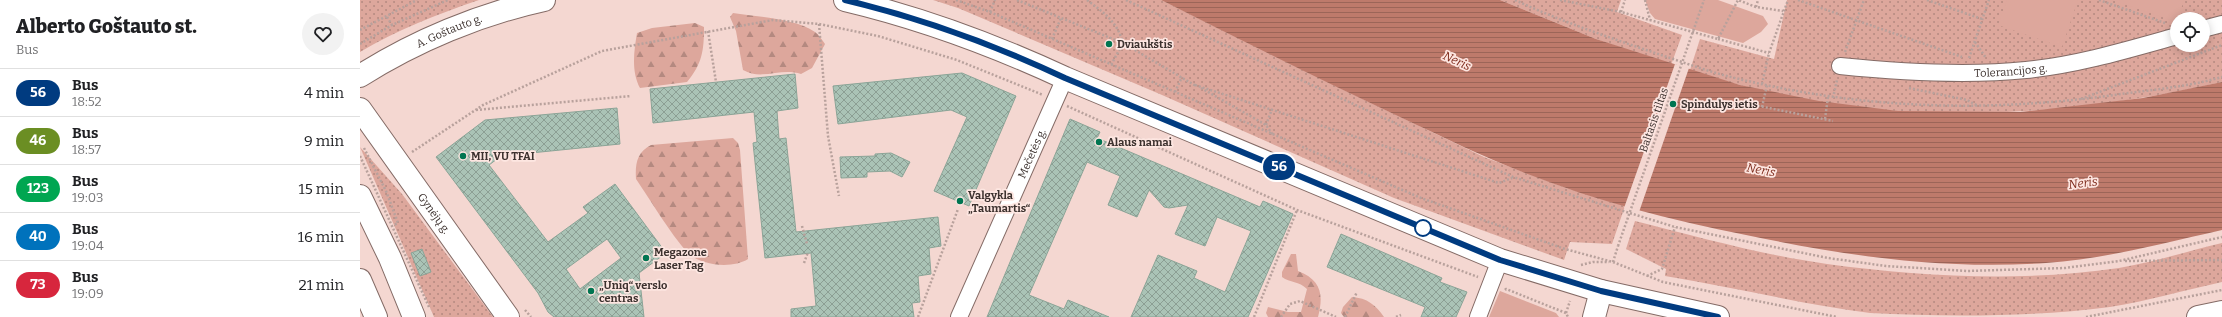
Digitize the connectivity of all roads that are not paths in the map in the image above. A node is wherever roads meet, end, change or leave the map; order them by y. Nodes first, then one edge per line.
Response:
1 (544, 0) edge
2 (845, 0) edge
3 (2222, 24) edge
4 (2210, 27) edge
5 (2170, 33) edge
6 (1839, 70) road end
7 (360, 76) edge
8 (1065, 78) junction
9 (360, 109) edge
10 (360, 196) edge
11 (1500, 260) junction
12 (360, 280) edge
13 (1601, 291) junction
14 (418, 312) edge
15 (2222, 312) edge
16 (376, 317) edge
17 (508, 317) edge
18 (959, 317) edge
19 (1478, 317) edge
20 (1594, 317) edge
21 (1718, 317) edge
22 (2198, 317) edge

1 - 7 main road, A. Goštauto g.
2 - 8 main road
3 - 4 street
5 - 6 street, Tolerancijos g.
8 - 11 main road
8 - 18 street, Mečetės g.
9 - 17 main road, Gynėjų g.
10 - 14 main road
11 - 13 main road
11 - 19 street
12 - 16 main road
13 - 20 main road
13 - 21 main road
15 - 22 main road

